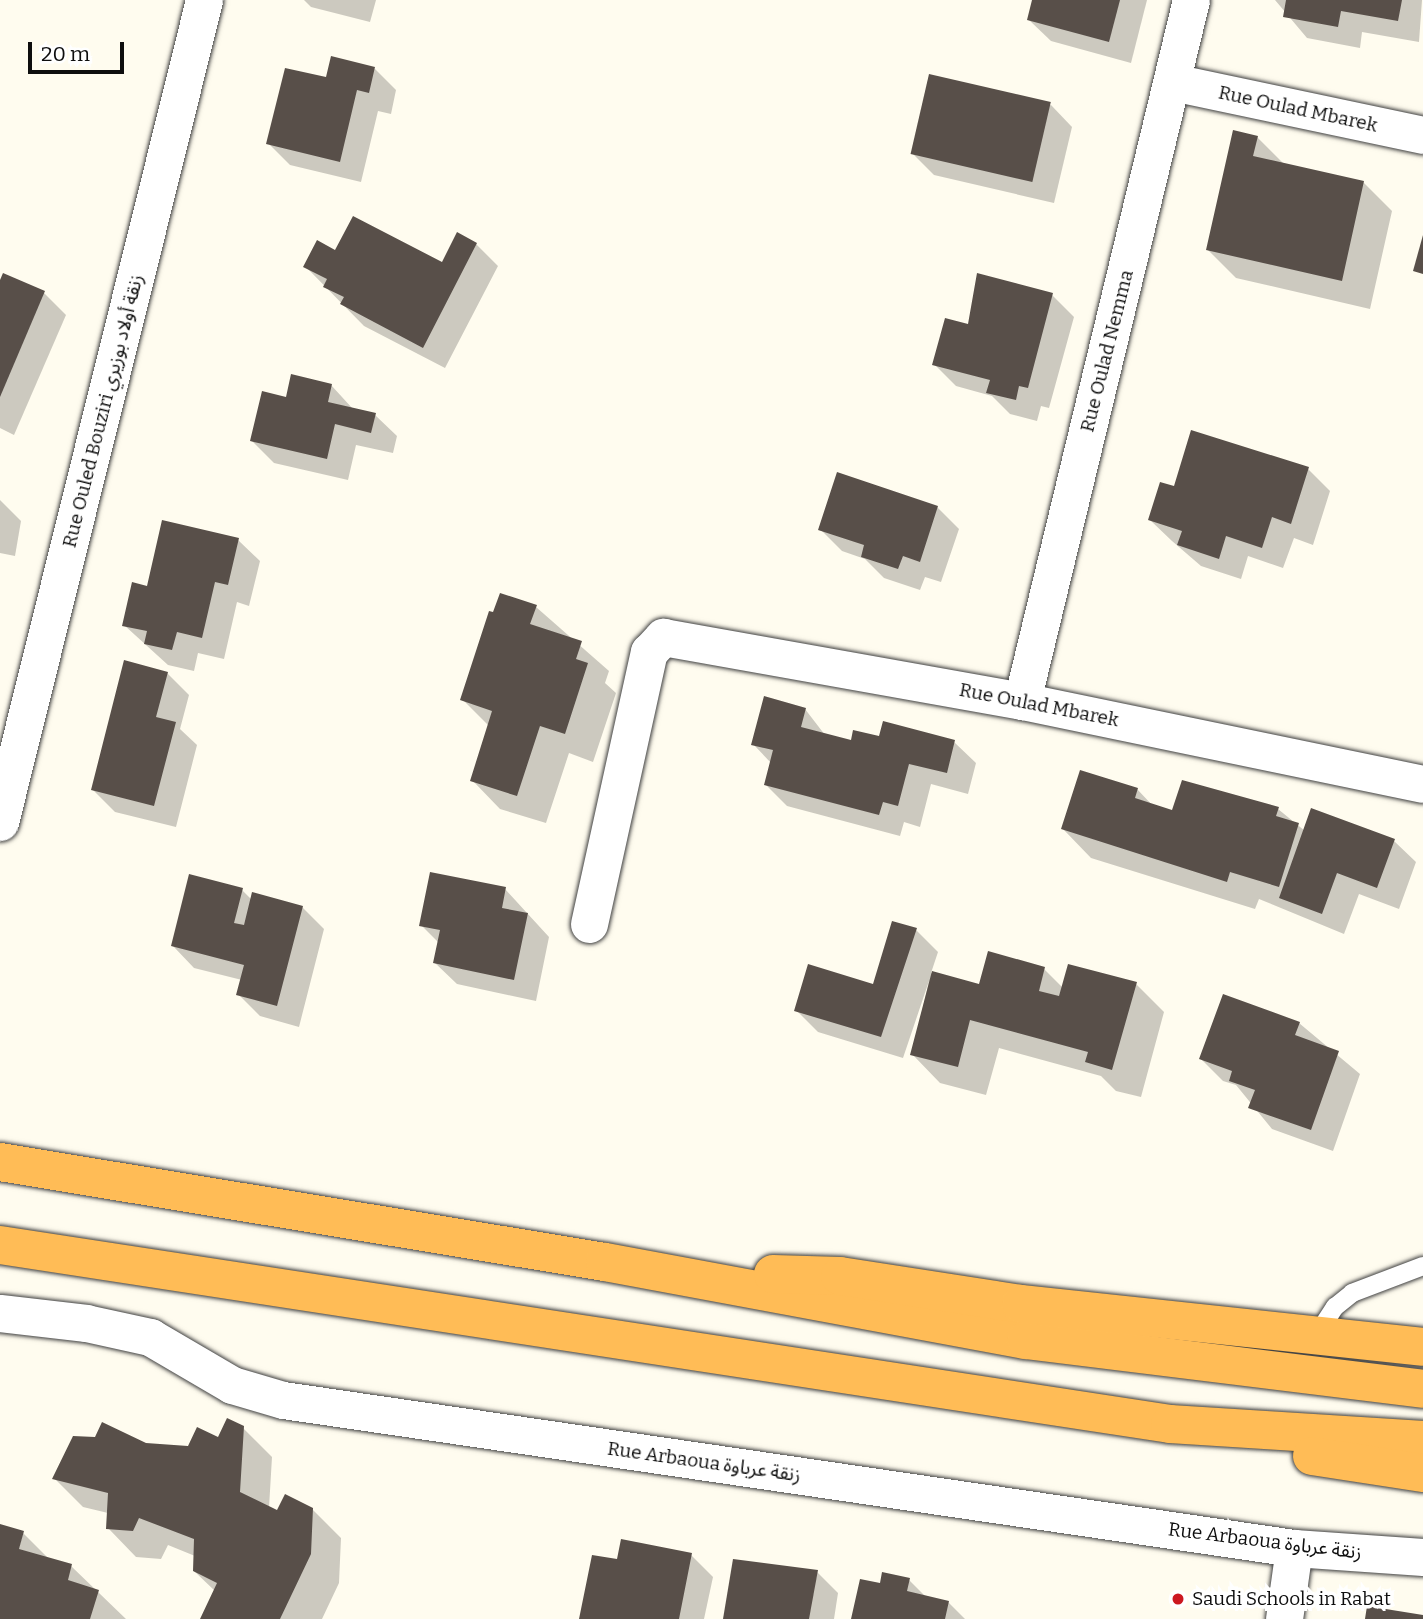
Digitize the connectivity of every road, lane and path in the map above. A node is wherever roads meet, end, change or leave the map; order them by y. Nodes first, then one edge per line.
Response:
1 (204, 0) edge
2 (1191, 0) edge
3 (1172, 82) junction
4 (1423, 135) edge
5 (1022, 701) junction
6 (1423, 784) edge
7 (0, 822) edge
8 (589, 923) dead end
9 (0, 1162) edge
10 (0, 1245) edge
11 (1423, 1266) edge
12 (723, 1284) junction
13 (0, 1313) edge
14 (1315, 1338) junction
15 (1423, 1347) edge
16 (1423, 1389) edge
17 (1170, 1424) junction
18 (1423, 1440) edge
19 (1423, 1473) edge
20 (1294, 1548) junction
21 (1423, 1557) edge
22 (1284, 1619) edge

1 - 7 street, Rue Ouled Bouziri زنقة أولاد بوزيري
2 - 3 street, Rue Oulad Nemma
3 - 4 street, Rue Oulad Mbarek
3 - 5 street, Rue Oulad Nemma
5 - 6 street, Rue Oulad Mbarek
5 - 8 street, Rue Oulad Mbarek
9 - 12 highway
10 - 17 highway
11 - 14 lane
12 - 14 highway
12 - 16 highway
13 - 20 street, Rue Arbaoua زنقة عرباوة
14 - 15 highway
17 - 18 highway
17 - 19 highway
20 - 21 street, Rue Arbaoua زنقة عرباوة
20 - 22 street

